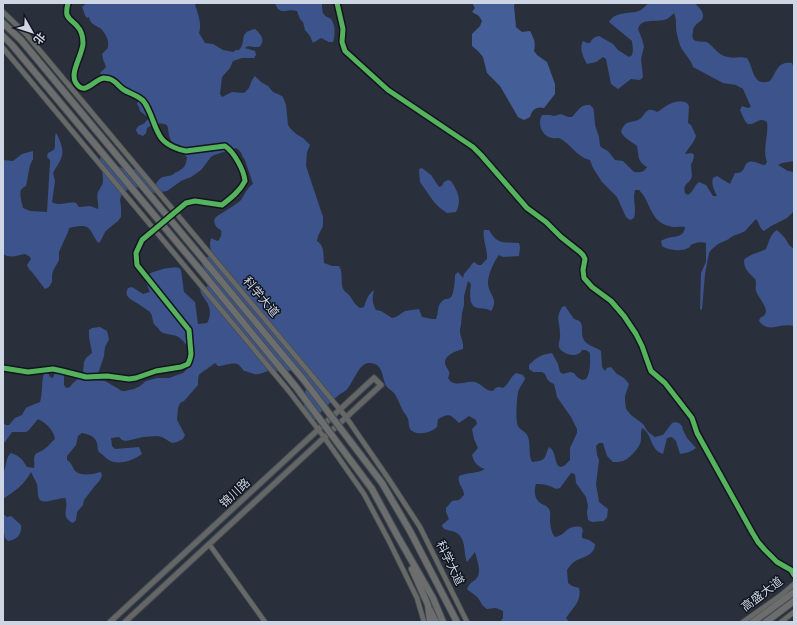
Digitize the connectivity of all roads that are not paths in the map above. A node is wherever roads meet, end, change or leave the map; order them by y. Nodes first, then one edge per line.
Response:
1 (68, 3) edge
2 (337, 3) edge
3 (3, 12) edge
4 (3, 23) edge
5 (3, 36) edge
6 (3, 48) edge
7 (186, 203) tunnel mouth
8 (142, 240) tunnel mouth
9 (3, 368) edge
10 (340, 410) junction
11 (346, 417) junction
12 (318, 430) junction
13 (324, 437) junction
14 (398, 537) junction
15 (209, 544) junction
16 (794, 575) edge
17 (794, 584) edge
18 (794, 592) edge
19 (794, 600) edge
20 (428, 605) junction
21 (794, 612) edge
22 (457, 621) edge
23 (110, 622) edge
24 (125, 622) edge
25 (265, 622) edge
26 (424, 622) edge
27 (430, 622) edge
28 (436, 622) edge
29 (444, 622) edge
30 (467, 622) edge
31 (743, 622) edge
32 (754, 622) edge
33 (766, 622) edge
34 (781, 622) edge

1 - 7 street
2 - 16 main road
3 - 10 main road, 科学大道
4 - 22 highway, 科学大道, bridge
5 - 14 highway, bridge
6 - 12 main road
8 - 9 street
10 - 11 main road, 科学大道
10 - 11 main road, 锦川路
10 - 12 main road, 锦川路
11 - 13 main road, 锦川路
11 - 30 main road, 科学大道
12 - 13 main road
12 - 23 main road, 锦川路
13 - 15 main road, 锦川路
13 - 26 main road
14 - 20 highway
14 - 29 highway
15 - 24 main road, 锦川路
15 - 25 main road
17 - 31 main road, 高盛大道
18 - 32 highway, 高盛大道
19 - 33 highway, 高盛大道
20 - 27 highway
20 - 28 highway
21 - 34 main road

